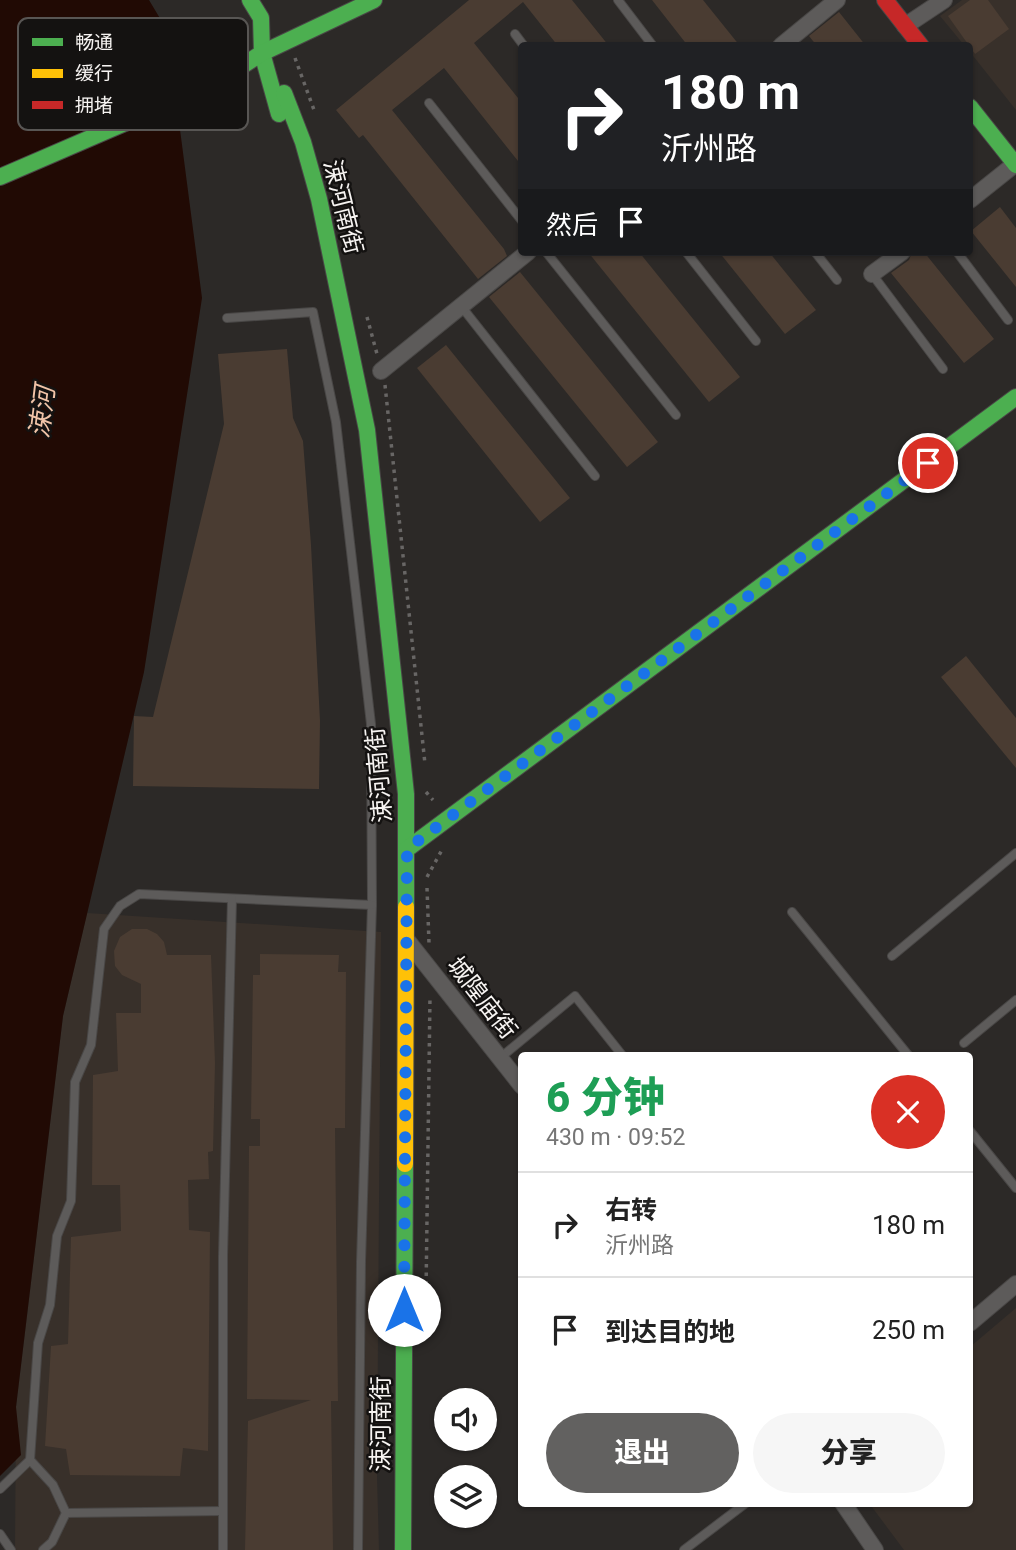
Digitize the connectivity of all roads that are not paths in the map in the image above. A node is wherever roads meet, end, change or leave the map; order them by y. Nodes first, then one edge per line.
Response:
1 (237, 0) edge
2 (250, 0) edge
3 (374, 0) edge
4 (618, 0) edge
5 (837, 0) edge
6 (885, 0) edge
7 (944, 0) edge
8 (247, 17) dead end
9 (905, 26) junction
10 (515, 33) dead end
11 (521, 42) edge
12 (650, 42) edge
13 (786, 42) edge
14 (918, 42) edge
15 (262, 53) junction
16 (248, 62) edge
17 (284, 93) dead end
18 (429, 103) dead end
19 (973, 111) edge
20 (109, 130) edge
21 (1016, 164) edge
22 (0, 177) edge
23 (973, 198) edge
24 (518, 216) edge
25 (523, 256) edge
26 (549, 256) edge
27 (689, 256) edge
28 (818, 256) edge
29 (897, 256) edge
30 (960, 256) edge
31 (872, 274) joint
32 (837, 280) dead end
33 (461, 306) junction
34 (226, 317) dead end
35 (1008, 320) dead end
36 (756, 341) dead end
37 (943, 369) dead end
38 (382, 371) road end
39 (1016, 397) edge
40 (676, 415) dead end
41 (367, 430) junction
42 (595, 476) dead end
43 (407, 849) junction
44 (1016, 853) edge
45 (232, 899) junction
46 (372, 905) junction
47 (792, 912) dead end
48 (406, 939) junction
49 (892, 956) dead end
50 (1016, 1000) edge
51 (964, 1043) dead end
52 (620, 1052) edge
53 (906, 1052) edge
54 (500, 1058) junction
55 (518, 1081) edge
56 (973, 1135) edge
57 (1016, 1188) edge
58 (1016, 1284) edge
59 (973, 1320) edge
60 (30, 1460) junction
61 (3, 1481) edge
62 (0, 1489) edge
63 (742, 1507) edge
64 (846, 1507) edge
65 (223, 1511) junction
66 (66, 1513) junction
67 (1, 1537) edge
68 (11, 1550) edge
69 (43, 1550) edge
70 (223, 1550) edge
71 (358, 1550) edge
72 (403, 1550) edge
73 (684, 1550) edge
74 (875, 1550) edge

1 - 8 main road
2 - 15 main road
3 - 15 main road
4 - 12 lane
5 - 13 street
6 - 9 main road
7 - 9 street
9 - 14 main road
10 - 11 lane
15 - 16 main road
15 - 41 main road
15 - 41 main road
17 - 41 main road, 涑河南街
18 - 24 lane
19 - 21 main road
20 - 22 main road
21 - 23 street
25 - 33 street
26 - 40 lane
27 - 36 lane
28 - 32 lane
29 - 31 street
30 - 35 lane
31 - 37 lane
33 - 38 street
33 - 42 lane
34 - 46 lane
39 - 43 main road
41 - 43 main road, 涑河南街
43 - 48 main road, 涑河南街
44 - 49 lane
45 - 46 lane
45 - 60 lane
45 - 65 lane
46 - 71 lane
47 - 53 lane
48 - 54 street, 城隍庙街
48 - 72 main road, 涑河南街
50 - 51 lane
52 - 54 lane
54 - 55 street, 城隍庙街
56 - 57 lane
58 - 59 street
60 - 61 lane
60 - 66 lane
61 - 62 lane
63 - 73 lane
64 - 74 street
65 - 66 lane
65 - 70 lane
66 - 69 lane
67 - 68 lane

